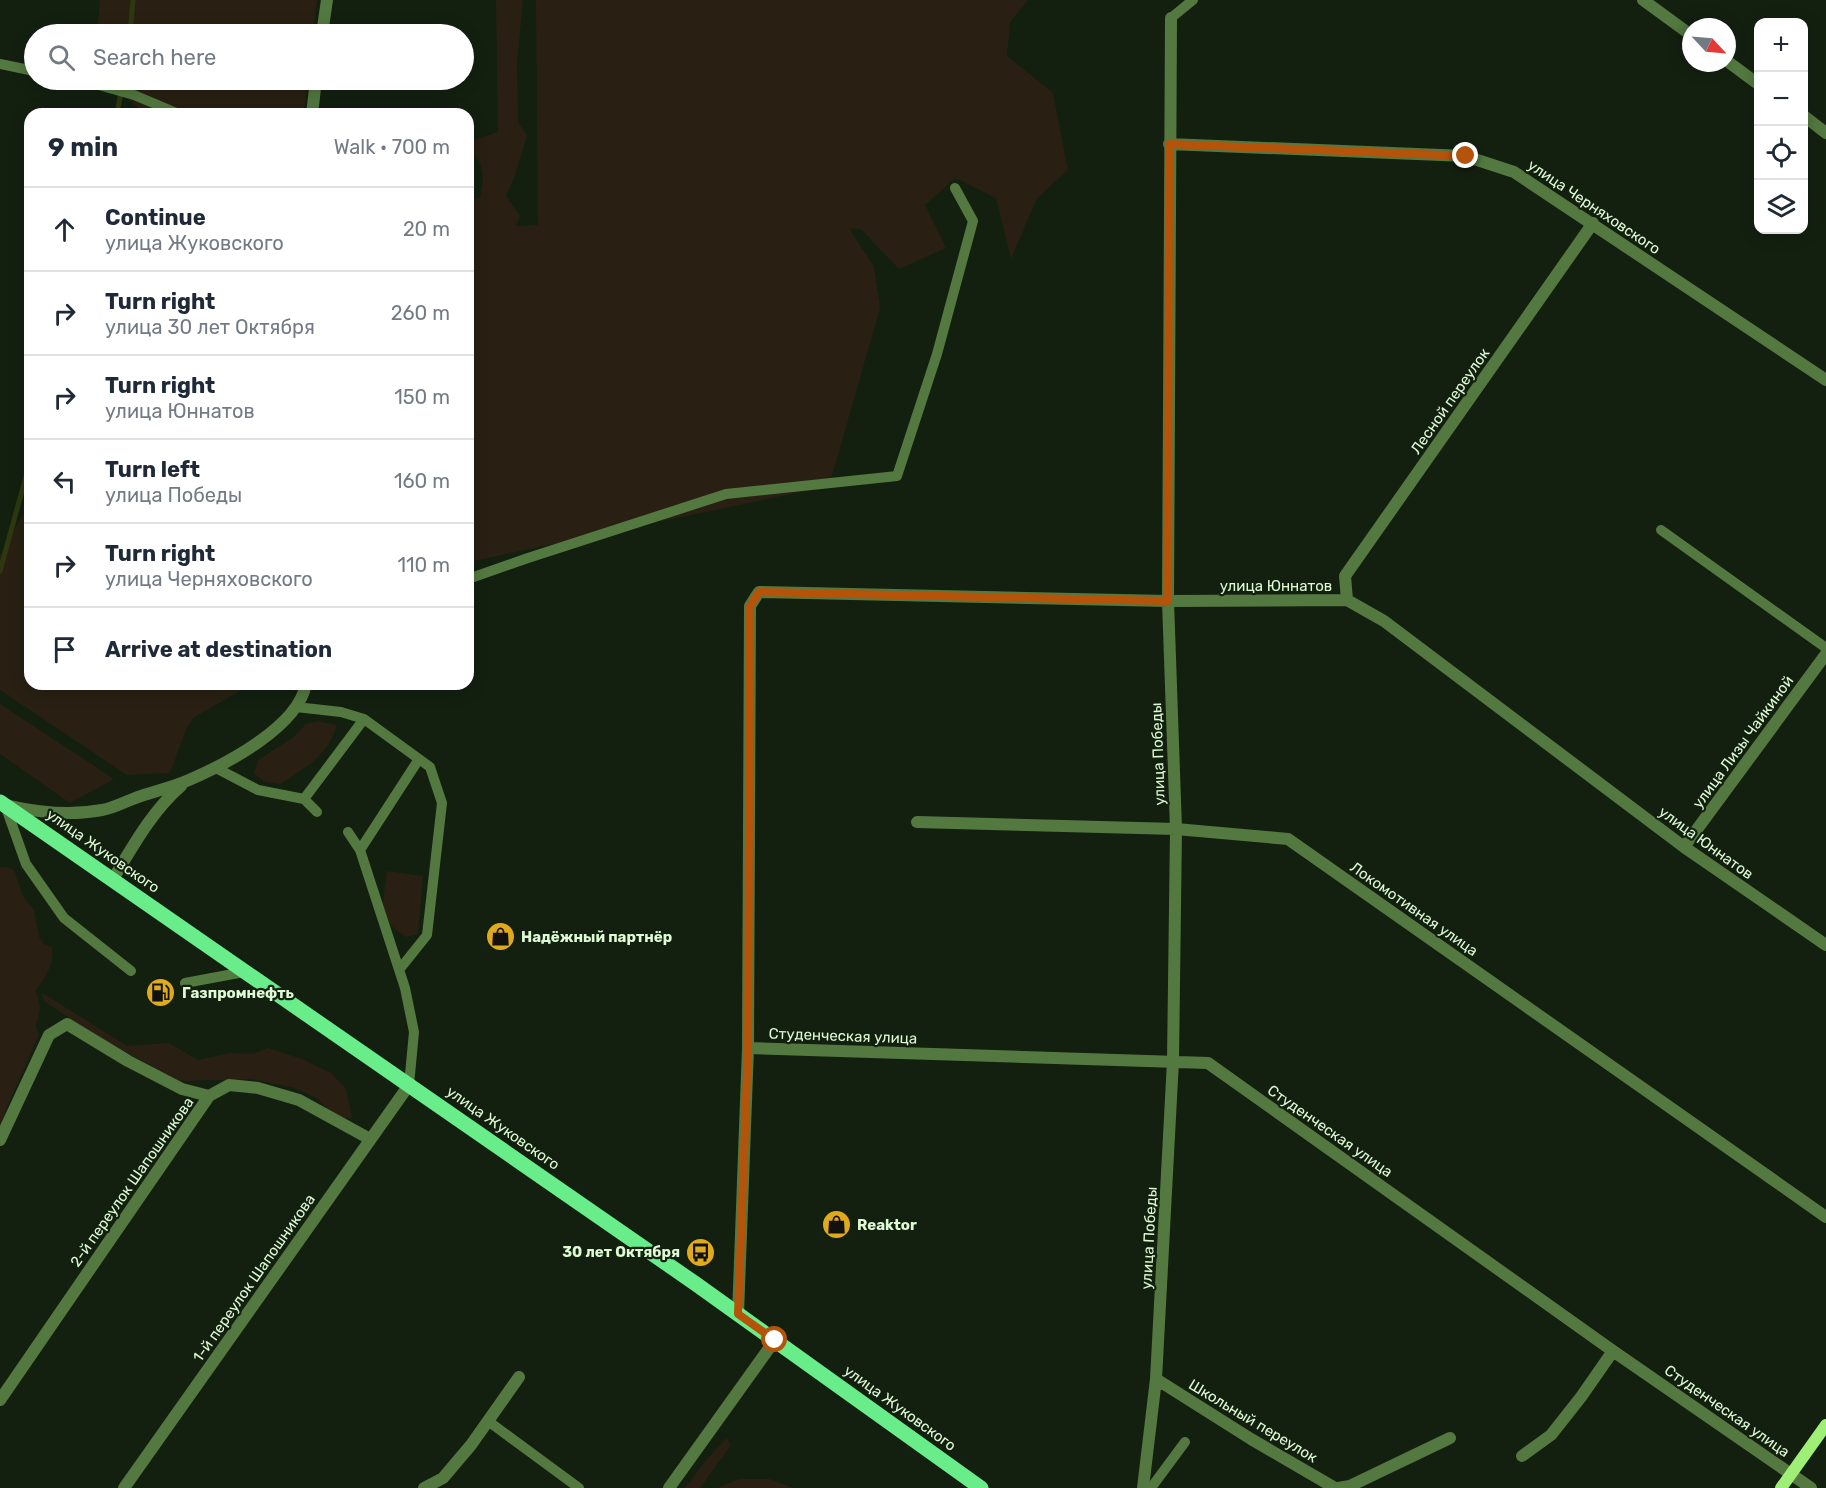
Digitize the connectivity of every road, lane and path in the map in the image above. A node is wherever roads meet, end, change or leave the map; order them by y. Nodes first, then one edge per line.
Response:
1 (327, 0) edge
2 (1193, 0) edge
3 (1643, 0) edge
4 (1171, 18) joint
5 (323, 24) edge
6 (1682, 28) edge
7 (0, 64) edge
8 (24, 68) edge
9 (1736, 68) edge
10 (1754, 81) edge
11 (116, 90) edge
12 (315, 90) edge
13 (165, 108) edge
14 (313, 108) edge
15 (1808, 120) edge
16 (1826, 133) edge
17 (1169, 144) junction
18 (955, 188) dead end
19 (1593, 223) junction
20 (1826, 380) edge
21 (1661, 530) dead end
22 (474, 577) edge
23 (1347, 600) junction
24 (1168, 601) junction
25 (1826, 648) edge
26 (1826, 654) edge
27 (305, 690) edge
28 (296, 707) junction
29 (363, 719) junction
30 (419, 759) junction
31 (216, 768) junction
32 (186, 781) junction
33 (304, 799) junction
34 (2, 803) edge
35 (317, 812) dead end
36 (917, 822) dead end
37 (1176, 829) junction
38 (348, 832) dead end
39 (1684, 847) junction
40 (360, 850) junction
41 (113, 879) junction
42 (1826, 945) edge
43 (130, 970) dead end
44 (399, 970) junction
45 (244, 972) junction
46 (185, 983) dead end
47 (748, 1048) junction
48 (1173, 1061) junction
49 (409, 1085) junction
50 (209, 1096) junction
51 (370, 1139) junction
52 (0, 1140) edge
53 (1826, 1217) edge
54 (738, 1314) junction
55 (775, 1340) junction
56 (1613, 1351) junction
57 (519, 1377) dead end
58 (1156, 1379) junction
59 (0, 1400) edge
60 (488, 1420) junction
61 (1826, 1425) edge
62 (1450, 1438) dead end
63 (1185, 1442) dead end
64 (1522, 1456) dead end
65 (1791, 1474) junction
66 (124, 1488) edge
67 (424, 1488) edge
68 (579, 1488) edge
69 (669, 1488) edge
70 (981, 1488) edge
71 (1143, 1488) edge
72 (1151, 1488) edge
73 (1336, 1488) edge
74 (1781, 1488) edge
75 (1811, 1488) edge

1 - 5 street
2 - 4 lane
3 - 6 street
4 - 17 street, улица Победы
7 - 8 lane
9 - 10 street
11 - 13 lane
12 - 14 street
15 - 16 street
17 - 19 street, улица Черняховского
17 - 24 street, улица Победы
18 - 22 lane
19 - 20 street, улица Черняховского
19 - 23 street, Лесной переулок
21 - 25 lane
23 - 24 street, улица Юннатов
23 - 39 street, улица Юннатов
24 - 37 street, улица Победы
24 - 47 street, улица Юннатов
26 - 39 street, улица Лизы Чайкиной
27 - 28 street
28 - 29 lane
28 - 31 street
29 - 30 lane
29 - 33 lane
30 - 40 lane
30 - 44 lane
31 - 32 street
31 - 33 lane
32 - 34 street
32 - 41 street
33 - 35 lane
34 - 41 main road, улица Жуковского
34 - 43 lane
36 - 37 street, Локомотивная улица
37 - 48 street, улица Победы
37 - 53 street, Локомотивная улица
38 - 40 lane
39 - 42 street, улица Юннатов
40 - 44 lane
41 - 45 main road, улица Жуковского
44 - 49 lane
45 - 46 lane
45 - 49 main road, улица Жуковского
47 - 48 street, Студенческая улица
47 - 54 street
48 - 56 street, Студенческая улица
48 - 58 street, улица Победы
49 - 51 street, 1-й переулок Шапошникова
49 - 54 main road, улица Жуковского
50 - 51 street, 2-й переулок Шапошникова
50 - 52 street
50 - 59 street, 2-й переулок Шапошникова
51 - 66 street, 1-й переулок Шапошникова
54 - 55 main road, улица Жуковского
55 - 69 street
55 - 70 main road, улица Жуковского
56 - 64 street
56 - 65 street, Студенческая улица
57 - 60 street
58 - 71 street, улица Победы
58 - 73 street, Школьный переулок
60 - 67 street
60 - 68 lane
61 - 65 street
62 - 73 street, Школьный переулок
63 - 72 lane
65 - 74 street
65 - 75 street, Студенческая улица

